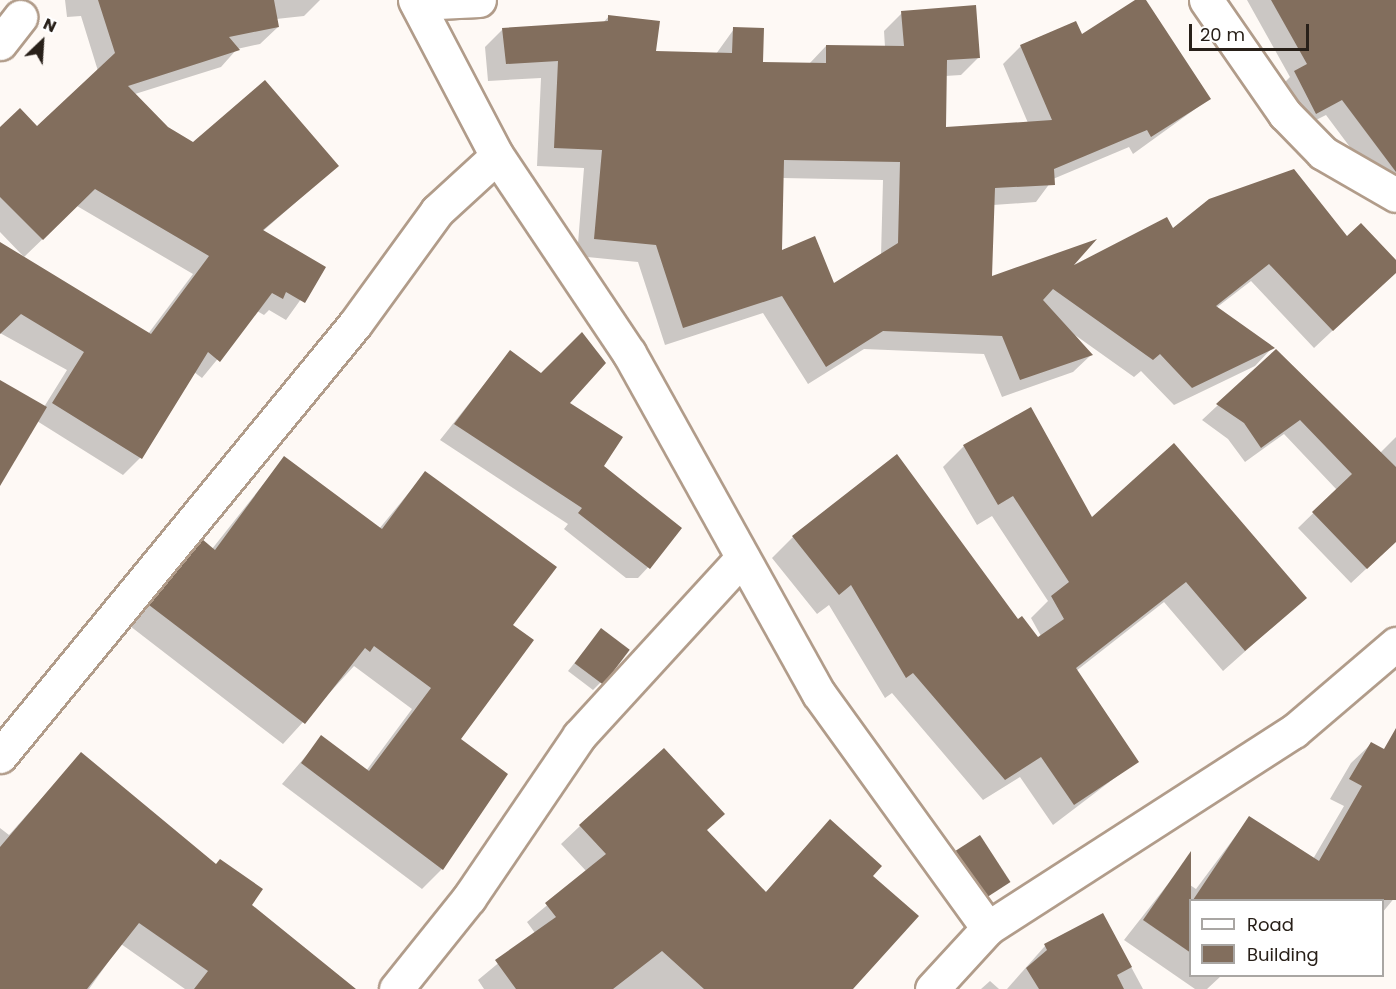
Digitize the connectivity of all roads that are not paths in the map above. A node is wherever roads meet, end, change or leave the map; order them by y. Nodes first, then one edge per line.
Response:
1 (479, 0) edge
2 (1206, 0) edge
3 (416, 2) edge
4 (20, 17) dead end
5 (0, 43) edge
6 (497, 156) junction
7 (1396, 195) edge
8 (740, 560) junction
9 (1396, 644) edge
10 (0, 756) edge
11 (988, 928) junction
12 (396, 989) edge
13 (932, 989) edge

1 - 3 street
2 - 7 street
3 - 6 street
4 - 5 street
6 - 8 street
6 - 10 street
8 - 11 street
8 - 12 street
9 - 11 street
11 - 13 street

